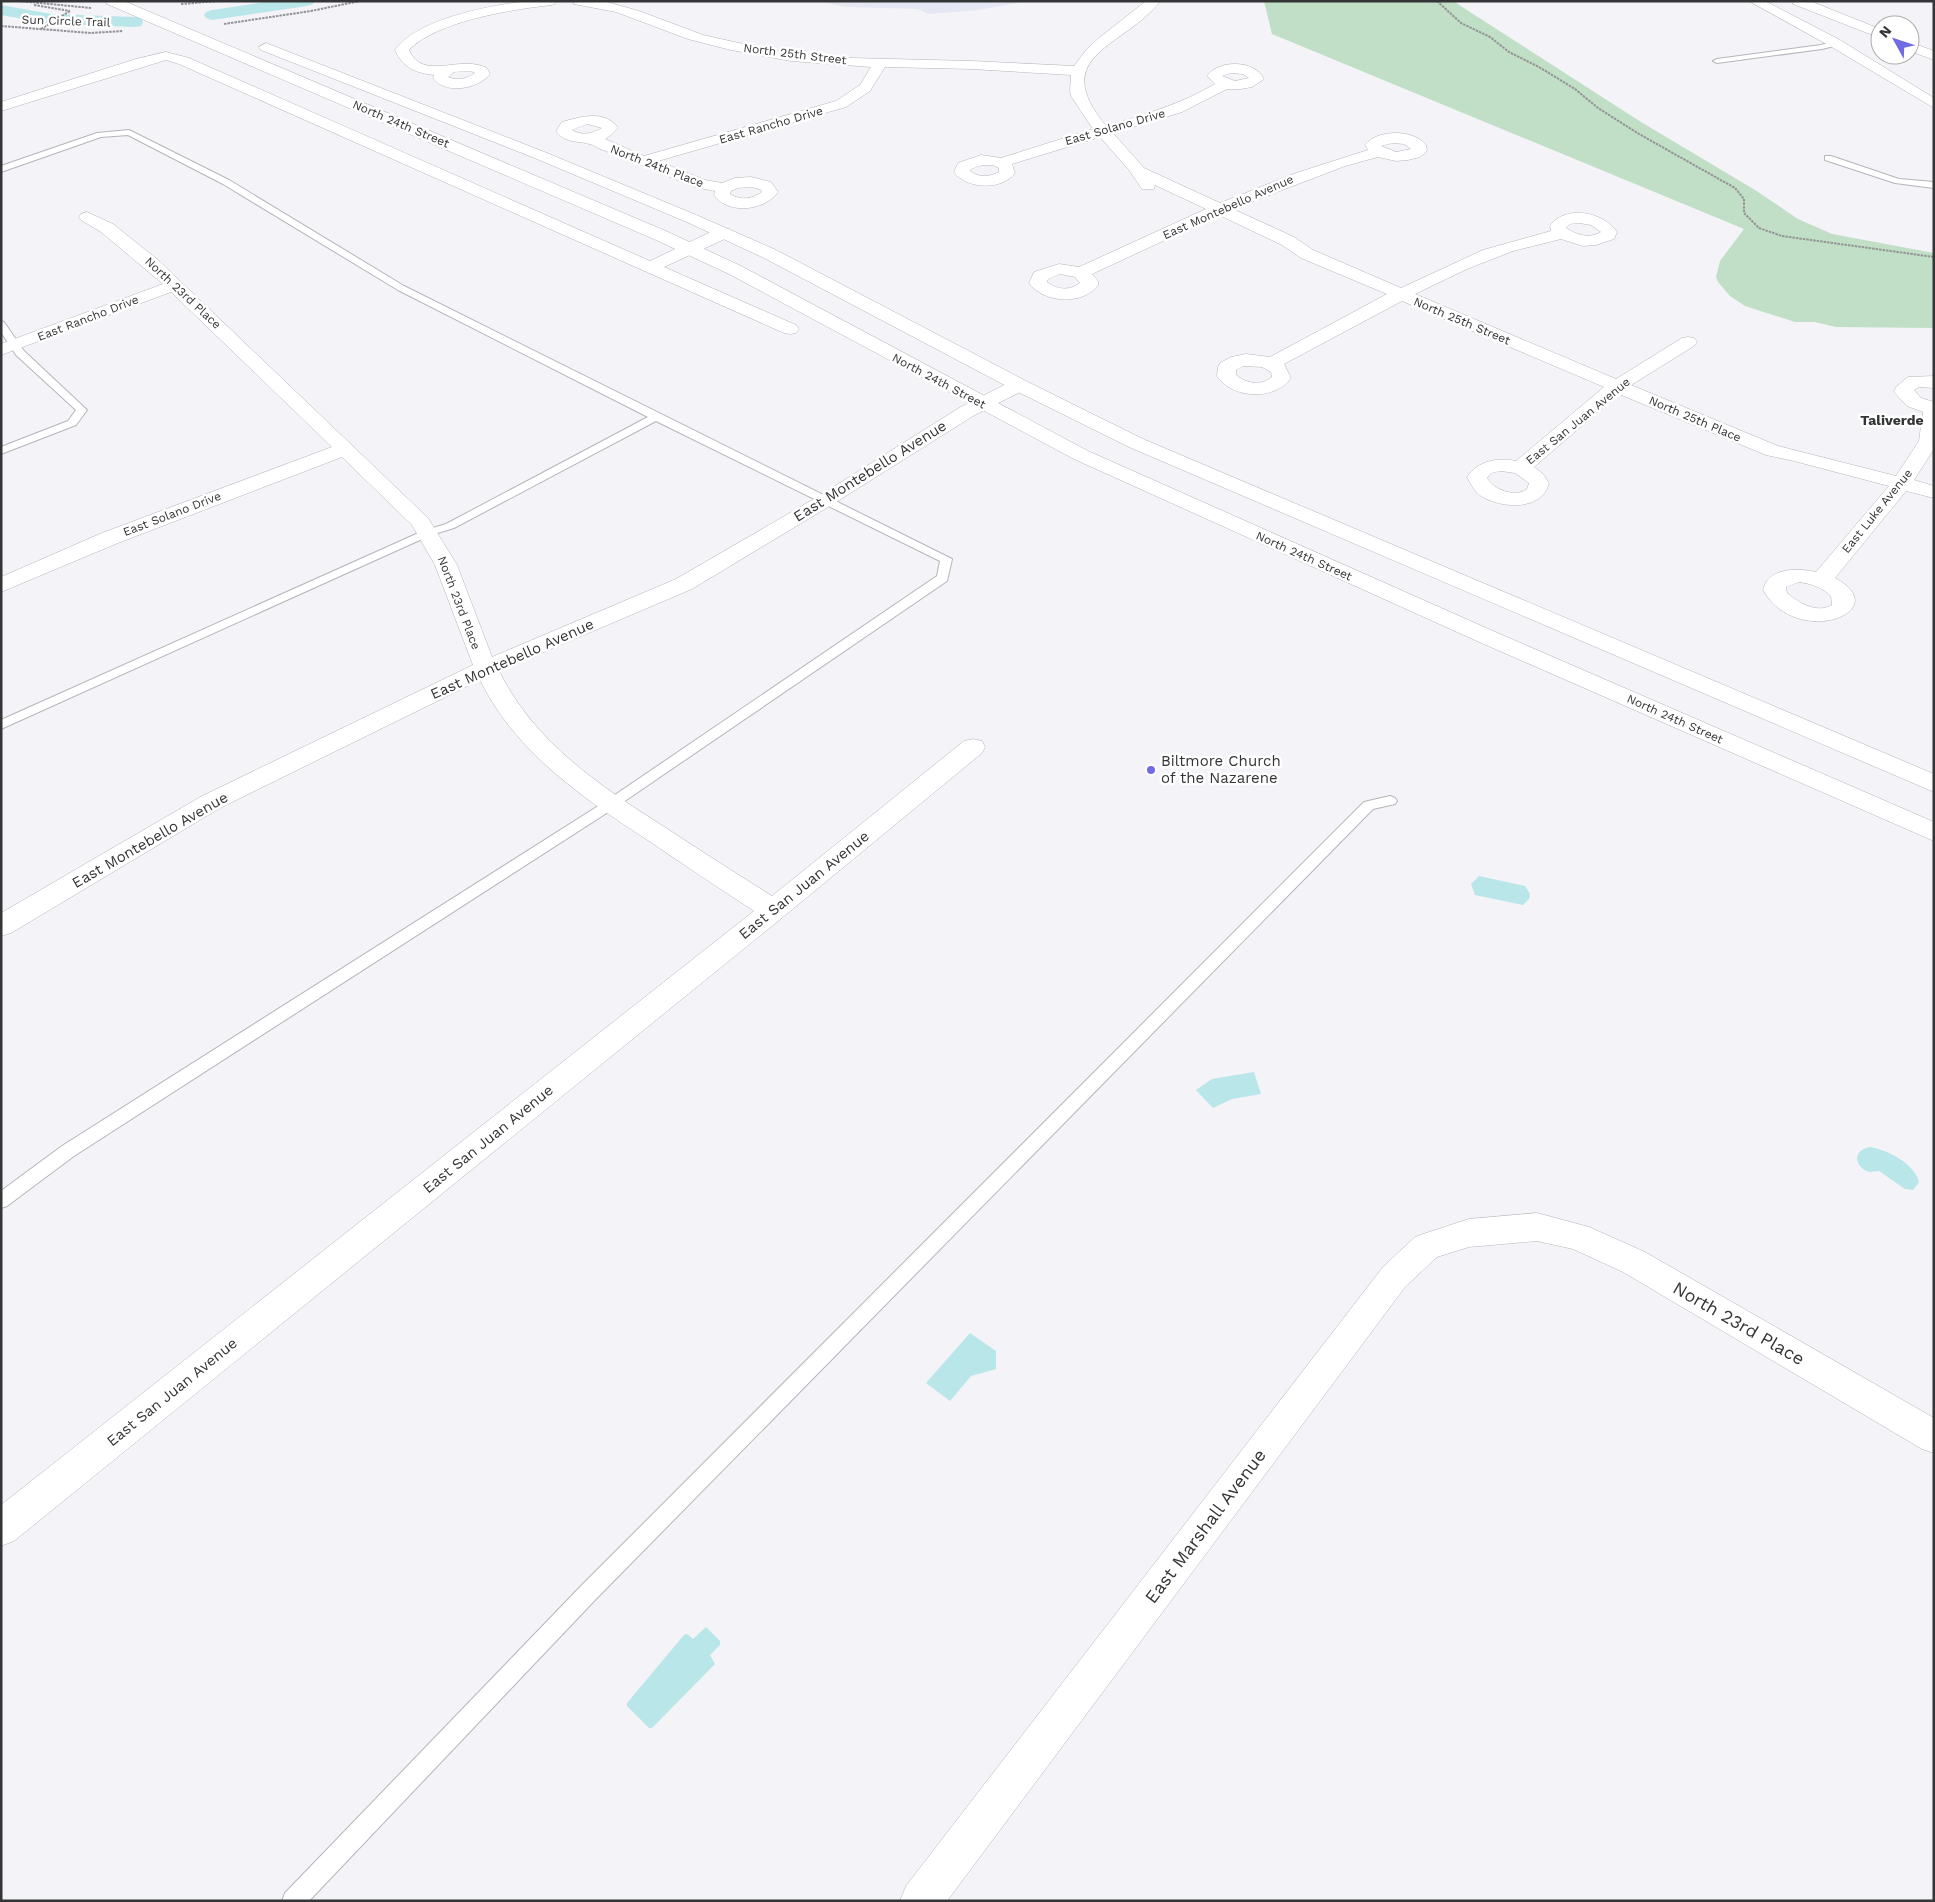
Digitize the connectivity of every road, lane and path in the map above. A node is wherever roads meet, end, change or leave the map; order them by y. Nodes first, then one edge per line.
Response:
1 (19, 1) edge
2 (112, 1) edge
3 (218, 1) edge
4 (360, 1) edge
5 (552, 1) edge
6 (579, 1) edge
7 (1154, 1) edge
8 (1437, 1) edge
9 (1754, 1) edge
10 (1798, 1) edge
11 (28, 4) junction
12 (181, 4) dead end
13 (98, 8) dead end
14 (228, 24) dead end
15 (1, 26) edge
16 (40, 29) junction
17 (131, 30) dead end
18 (1870, 30) edge
19 (257, 43) dead end
20 (1835, 43) junction
21 (1920, 50) edge
22 (1934, 56) edge
23 (1717, 61) dead end
24 (880, 63) junction
25 (1082, 66) junction
26 (442, 72) dead end
27 (1225, 84) dead end
28 (1934, 104) edge
29 (1, 107) edge
30 (1103, 131) junction
31 (593, 137) dead end
32 (1378, 152) dead end
33 (1828, 158) dead end
34 (643, 161) junction
35 (1001, 163) dead end
36 (1, 169) edge
37 (1140, 172) junction
38 (1934, 185) edge
39 (724, 188) dead end
40 (1220, 210) junction
41 (87, 217) dead end
42 (1202, 217) junction
43 (723, 233) junction
44 (1562, 234) dead end
45 (689, 248) junction
46 (1307, 254) junction
47 (1934, 257) edge
48 (650, 267) junction
49 (1082, 273) dead end
50 (175, 286) junction
51 (1402, 294) junction
52 (1, 324) edge
53 (790, 329) dead end
54 (1688, 342) dead end
55 (8, 348) edge
56 (1271, 364) dead end
57 (1934, 382) edge
58 (1019, 384) junction
59 (1617, 386) junction
60 (982, 404) junction
61 (1933, 409) edge
62 (656, 417) junction
63 (346, 449) junction
64 (1, 451) edge
65 (1520, 468) dead end
66 (1896, 491) junction
67 (1934, 492) edge
68 (826, 500) junction
69 (1934, 508) edge
70 (427, 533) junction
71 (1821, 580) dead end
72 (1, 585) edge
73 (1516, 606) junction
74 (1485, 636) junction
75 (486, 668) junction
76 (1, 725) edge
77 (973, 747) dead end
78 (1934, 784) edge
79 (1390, 801) dead end
80 (611, 804) junction
81 (1934, 832) edge
82 (773, 910) junction
83 (1, 926) edge
84 (1, 1201) edge
85 (1537, 1227) joint
86 (1934, 1437) edge
87 (1, 1528) edge
88 (293, 1901) edge
89 (921, 1901) edge

1 - 11 path, Sun Circle Trail
2 - 45 street, North 24th Street
3 - 12 path
4 - 14 path
5 - 26 street
6 - 24 street, North 25th Street
7 - 25 street
8 - 47 path
9 - 20 street
10 - 18 street
11 - 13 path, Sun Circle Trail
11 - 16 path
15 - 16 path, Sun Circle Trail
16 - 17 path, Sun Circle Trail
19 - 43 street, North 24th Street
20 - 23 lane
20 - 28 street
21 - 22 street
24 - 25 street, North 25th Street
24 - 34 street, East Rancho Drive
25 - 30 street, North 25th Street
27 - 30 street, East Solano Drive
29 - 48 street, North 24th Street
30 - 35 street, East Solano Drive
30 - 37 street, North 25th Street
31 - 34 street, North 24th Place
32 - 40 street, East Montebello Avenue
33 - 38 lane
34 - 39 street, North 24th Place
36 - 62 lane
37 - 40 street, North 25th Street
37 - 42 street, North 25th Street
40 - 42 street, East Montebello Avenue
40 - 46 street, North 25th Street
41 - 50 street, North 23rd Place
42 - 46 street, North 25th Street
42 - 49 street, East Montebello Avenue
43 - 45 street
43 - 58 street, North 24th Street
44 - 51 street
45 - 48 street
45 - 60 street, North 24th Street
46 - 51 street, North 25th Street
48 - 53 street, North 24th Street
50 - 55 street, East Rancho Drive
50 - 63 street, North 23rd Place
51 - 56 street
51 - 59 street, North 25th Street
52 - 55 lane
54 - 59 street, East San Juan Avenue
55 - 64 lane
57 - 61 street, East Luke Avenue
58 - 60 street, East Montebello Avenue
58 - 73 street, North 24th Street
59 - 65 street, East San Juan Avenue
59 - 66 street, North 25th Place
60 - 68 street, East Montebello Avenue
60 - 74 street, North 24th Street
61 - 66 street, East Luke Avenue
62 - 68 lane
62 - 70 lane
63 - 70 street, North 23rd Place
63 - 72 street, East Solano Drive
66 - 67 street
66 - 69 street
66 - 71 street, East Luke Avenue
68 - 75 street, East Montebello Avenue
68 - 80 lane
70 - 75 street, North 23rd Place
70 - 76 lane
73 - 74 street
73 - 78 street, North 24th Street
74 - 81 street, North 24th Street
75 - 80 street, North 23rd Place
75 - 83 street, East Montebello Avenue
77 - 82 street, East San Juan Avenue
79 - 88 lane
80 - 82 street, North 23rd Place
80 - 84 lane
82 - 87 street, East San Juan Avenue
85 - 86 street, North 23rd Place
85 - 89 street, East Marshall Avenue

